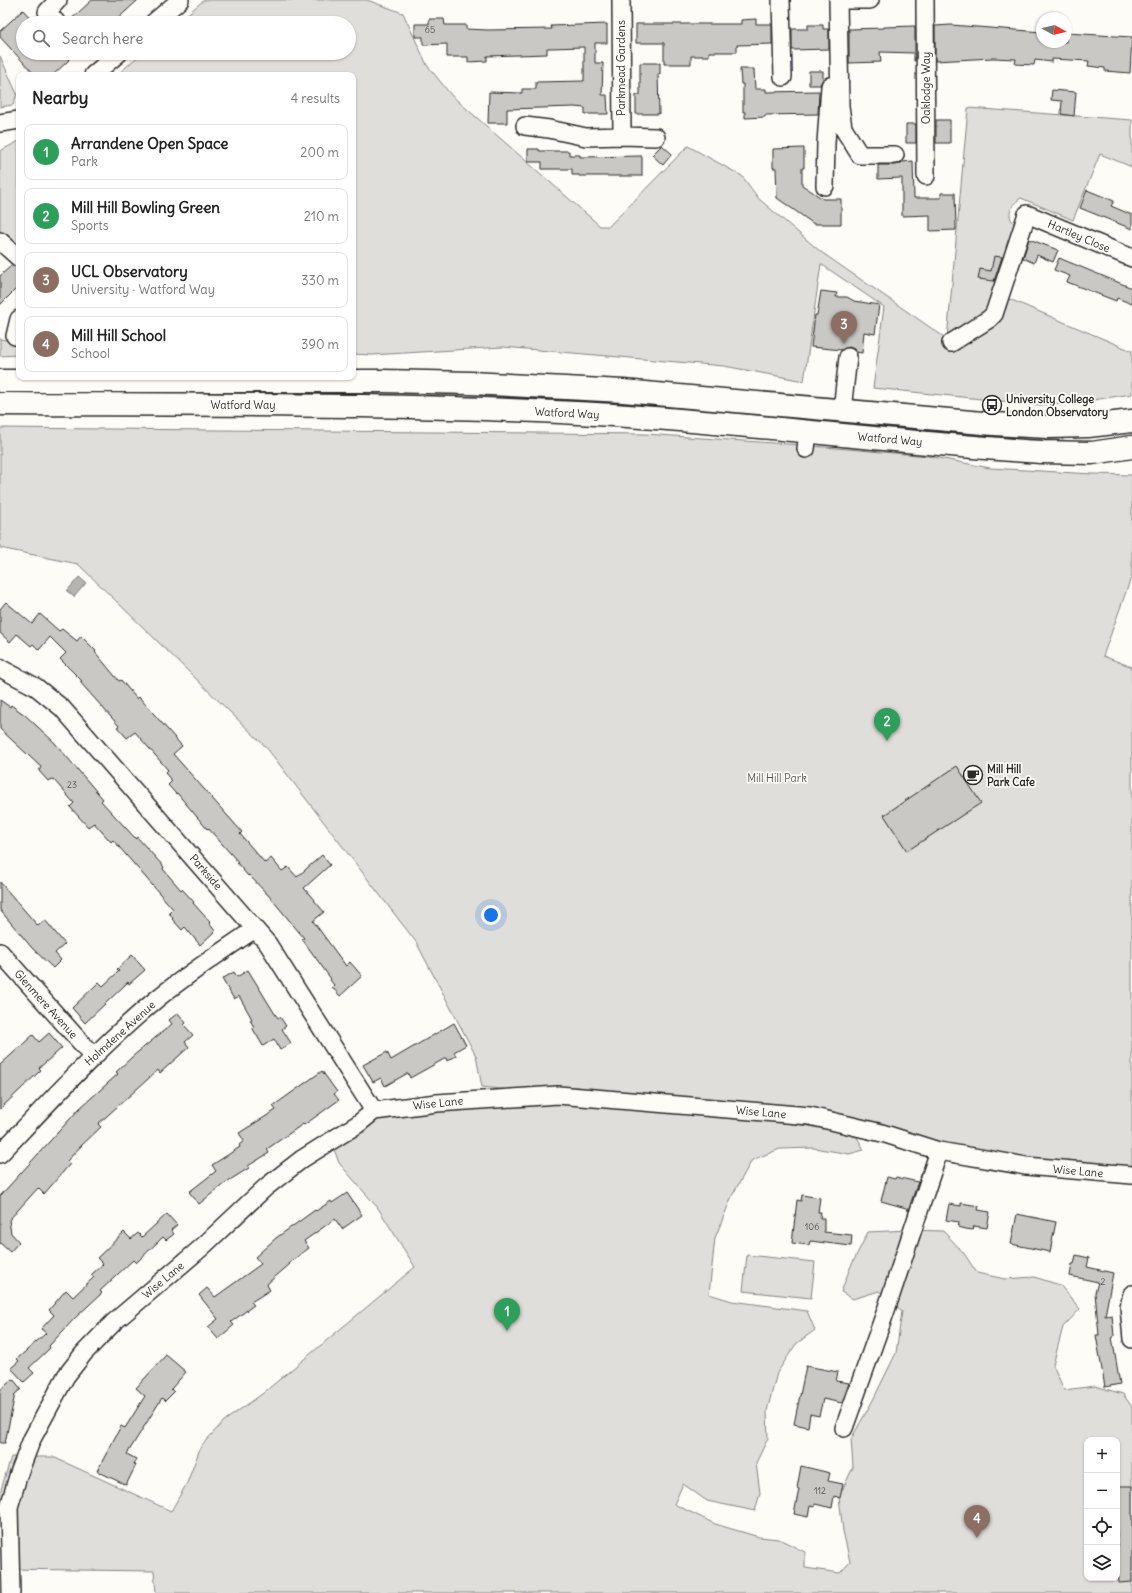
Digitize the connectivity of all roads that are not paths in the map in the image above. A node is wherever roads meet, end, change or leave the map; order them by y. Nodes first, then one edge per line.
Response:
1 (58, 0) edge
2 (180, 0) edge
3 (621, 0) edge
4 (781, 0) edge
5 (829, 0) edge
6 (838, 0) edge
7 (844, 0) edge
8 (870, 0) edge
9 (925, 0) edge
10 (51, 16) edge
11 (161, 16) edge
12 (111, 60) edge
13 (97, 72) edge
14 (783, 77) dead end
15 (16, 120) edge
16 (0, 123) edge
17 (525, 126) dead end
18 (622, 136) junction
19 (656, 137) dead end
20 (895, 155) dead end
21 (926, 176) dead end
22 (825, 186) dead end
23 (0, 241) edge
24 (16, 255) edge
25 (1132, 258) edge
26 (16, 332) edge
27 (15, 336) dead end
28 (951, 343) dead end
29 (848, 357) dead end
30 (64, 380) edge
31 (254, 380) edge
32 (0, 381) edge
33 (0, 404) edge
34 (842, 410) junction
35 (1132, 421) edge
36 (1132, 447) edge
37 (0, 668) edge
38 (255, 928) junction
39 (0, 952) edge
40 (93, 1056) junction
41 (374, 1111) junction
42 (939, 1151) junction
43 (0, 1154) edge
44 (1132, 1175) edge
45 (1132, 1294) edge
46 (1132, 1339) edge
47 (844, 1428) dead end
48 (4, 1505) edge
49 (10, 1593) edge

1 - 10 street
2 - 11 street
3 - 18 street, Parkmead Gardens
4 - 14 street
5 - 22 street
6 - 20 street
7 - 8 street
9 - 21 street, Oaklodge Way
12 - 13 street
15 - 16 street
17 - 18 street
18 - 19 street
23 - 24 street
25 - 28 street, Hartley Close
26 - 27 street
29 - 34 street
30 - 32 highway
31 - 34 highway
33 - 36 highway, Watford Way
34 - 35 highway
37 - 38 street, Parkside
38 - 40 street, Holmdene Avenue
38 - 41 street, Parkside
39 - 40 street, Glenmere Avenue
40 - 43 street, Holmdene Avenue
41 - 42 street, Wise Lane
41 - 48 street, Wise Lane
42 - 44 street, Wise Lane
42 - 47 street
45 - 46 street
48 - 49 street, Wise Lane

